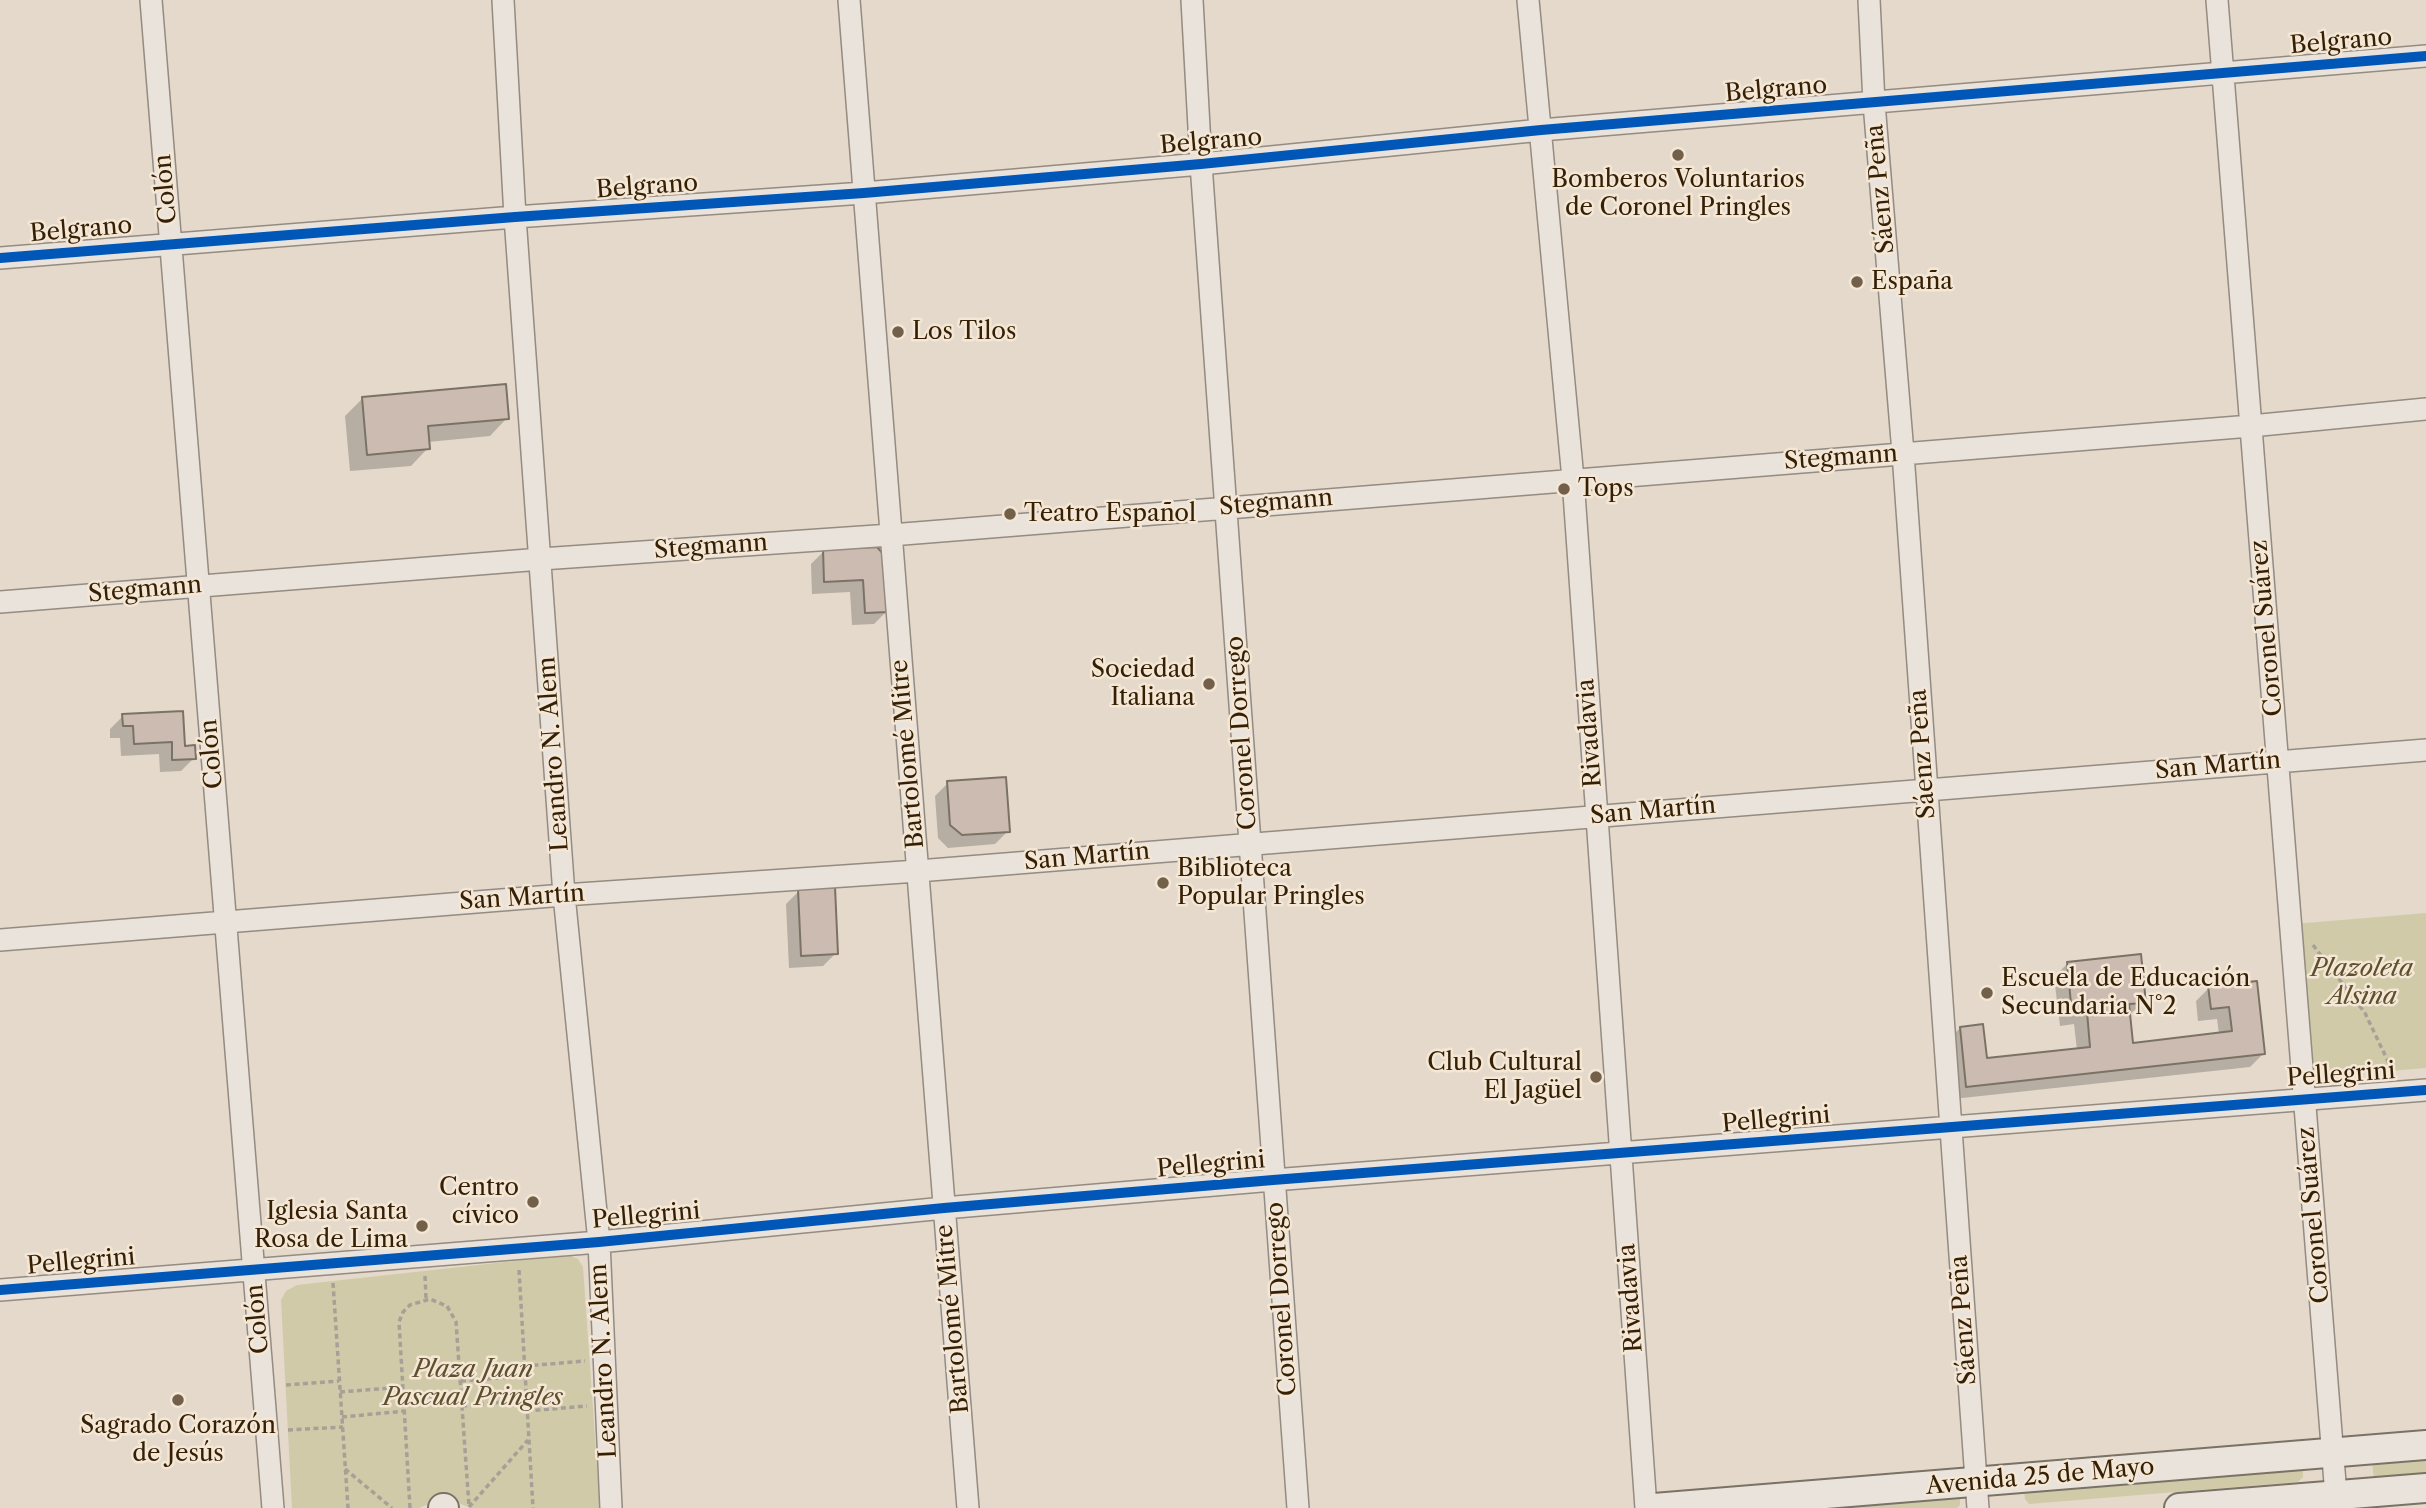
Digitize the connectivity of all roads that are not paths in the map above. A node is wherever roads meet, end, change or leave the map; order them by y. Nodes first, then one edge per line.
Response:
1 (151, 0) edge
2 (503, 0) edge
3 (849, 0) edge
4 (1192, 0) edge
5 (1528, 0) edge
6 (1869, 0) edge
7 (2217, 0) edge
8 (2426, 56) edge
9 (2223, 73) junction
10 (1874, 103) junction
11 (1541, 130) junction
12 (1201, 164) junction
13 (864, 193) junction
14 (515, 217) junction
15 (171, 244) junction
16 (0, 258) edge
17 (2426, 409) edge
18 (2251, 426) junction
19 (1903, 453) junction
20 (1573, 479) junction
21 (1227, 507) junction
22 (891, 535) junction
23 (541, 559) junction
24 (198, 586) junction
25 (0, 602) edge
26 (2426, 750) edge
27 (2277, 762) junction
28 (1926, 790) junction
29 (1596, 816) junction
30 (1249, 843) junction
31 (918, 871) junction
32 (564, 895) junction
33 (226, 922) junction
34 (0, 940) edge
35 (2426, 1090) edge
36 (2305, 1099) junction
37 (1950, 1127) junction
38 (1620, 1153) junction
39 (1273, 1180) junction
40 (944, 1208) junction
41 (599, 1242) junction
42 (254, 1269) junction
43 (0, 1290) edge
44 (2426, 1446) edge
45 (2333, 1453) junction
46 (2426, 1488) edge
47 (1977, 1495) edge
48 (2337, 1502) edge
49 (273, 1508) edge
50 (611, 1508) edge
51 (968, 1508) edge
52 (1298, 1508) edge
53 (1646, 1508) edge
54 (1654, 1508) edge
55 (2179, 1508) edge

1 - 15 street, Colón
2 - 14 street, Leandro N. Alem
3 - 13 street, Bartolomé Mitre
4 - 12 street, Coronel Dorrego
5 - 11 street, Rivadavia
6 - 10 street, Sáenz Peña
7 - 9 street, Coronel Suárez
8 - 9 street, Belgrano
9 - 10 street, Belgrano
9 - 18 street, Coronel Suárez
10 - 11 street, Belgrano
10 - 19 street, Sáenz Peña
11 - 12 street, Belgrano
11 - 20 street, Rivadavia
12 - 13 street, Belgrano
12 - 21 street, Coronel Dorrego
13 - 14 street, Belgrano
13 - 22 street, Bartolomé Mitre
14 - 15 street, Belgrano
14 - 23 street, Leandro N. Alem
15 - 16 street, Belgrano
15 - 24 street, Colón
17 - 18 street, Stegmann
18 - 19 street, Stegmann
18 - 27 street, Coronel Suárez
19 - 20 street, Stegmann
19 - 28 street, Sáenz Peña
20 - 21 street, Stegmann
20 - 29 street, Rivadavia
21 - 22 street, Stegmann
21 - 30 street, Coronel Dorrego
22 - 23 street, Stegmann
22 - 31 street, Bartolomé Mitre
23 - 24 street, Stegmann
23 - 32 street, Leandro N. Alem
24 - 25 street, Stegmann
24 - 33 street, Colón
26 - 27 street, San Martín
27 - 28 street, San Martín
27 - 36 street, Coronel Suárez
28 - 29 street, San Martín
28 - 37 street, Sáenz Peña
29 - 30 street, San Martín
29 - 38 street, Rivadavia
30 - 31 street, San Martín
30 - 39 street, Coronel Dorrego
31 - 32 street, San Martín
31 - 40 street, Bartolomé Mitre
32 - 33 street, San Martín
32 - 41 street, Leandro N. Alem
33 - 34 street, San Martín
33 - 42 street, Colón
35 - 36 street, Pellegrini
36 - 37 street, Pellegrini
36 - 45 street, Coronel Suárez
37 - 38 street, Pellegrini
37 - 47 street, Sáenz Peña
38 - 39 street, Pellegrini
38 - 53 street, Rivadavia
39 - 40 street, Pellegrini
39 - 52 street, Coronel Dorrego
40 - 41 street, Pellegrini
40 - 51 street, Bartolomé Mitre
41 - 42 street, Pellegrini
41 - 50 street, Leandro N. Alem
42 - 43 street, Pellegrini
42 - 49 street, Colón
44 - 45 main road, Avenida 25 de Mayo
45 - 47 main road, Avenida 25 de Mayo
45 - 48 street, Coronel Suárez
46 - 48 main road, Avenida 25 de Mayo
47 - 54 main road, Avenida 25 de Mayo
48 - 55 main road, Avenida 25 de Mayo

